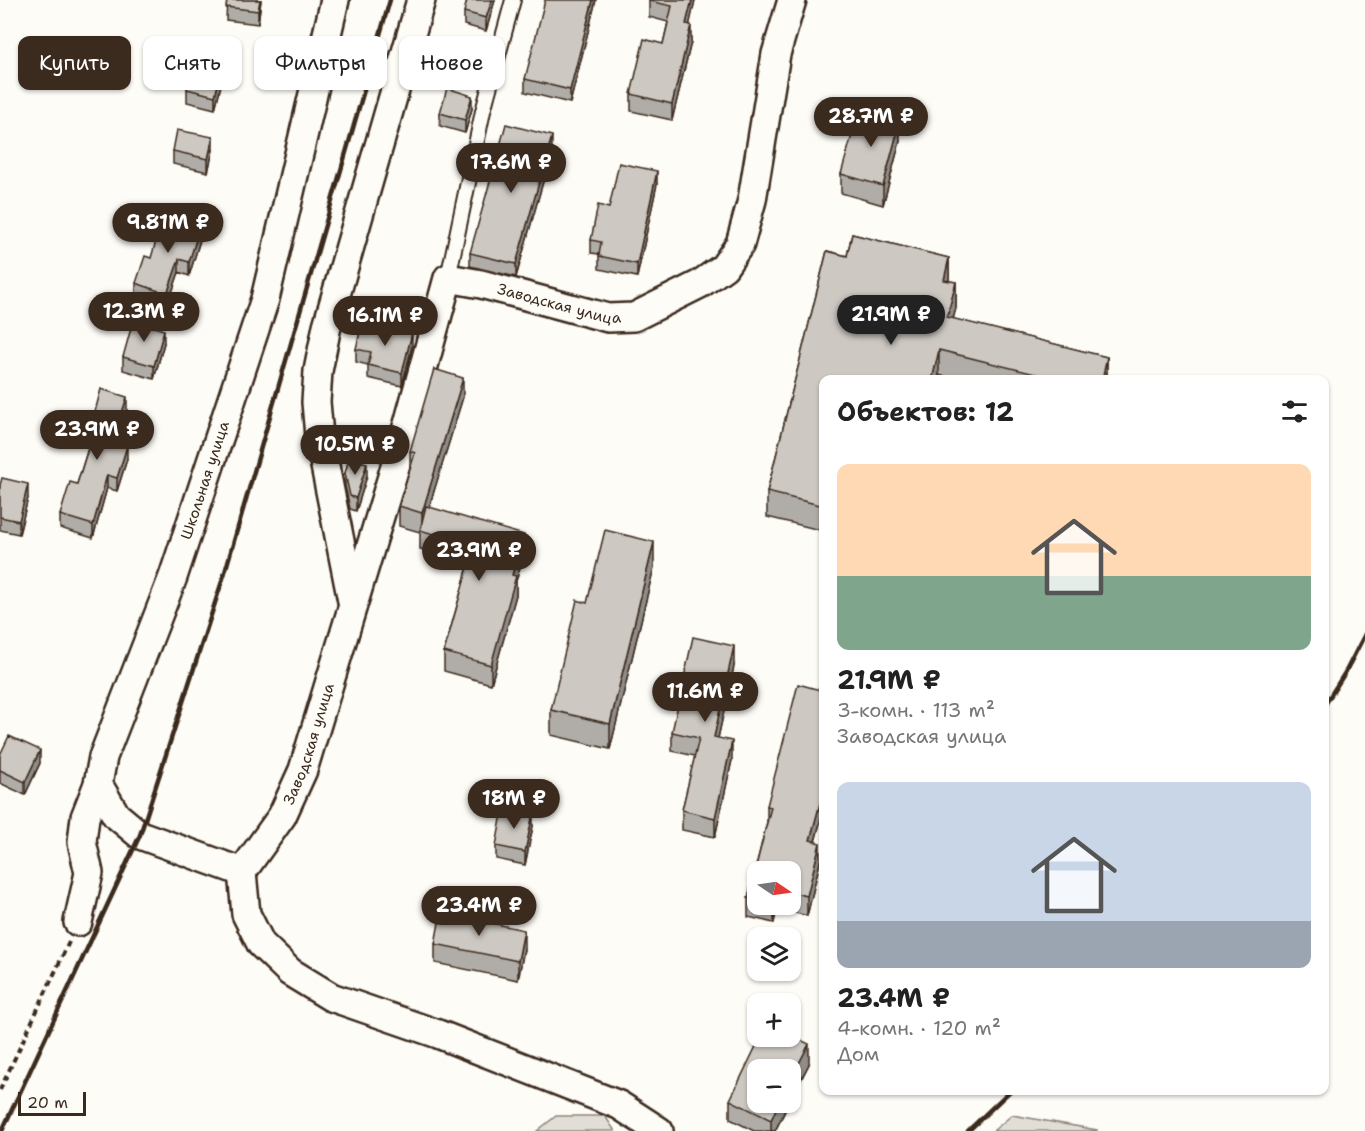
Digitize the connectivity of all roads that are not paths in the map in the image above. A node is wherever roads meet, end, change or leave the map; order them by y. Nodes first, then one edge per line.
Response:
1 (335, 0) edge
2 (421, 0) edge
3 (513, 0) edge
4 (792, 0) edge
5 (448, 278) junction
6 (353, 605) junction
7 (98, 784) junction
8 (242, 872) junction
9 (78, 922) road end
10 (659, 1131) edge

1 - 7 street, Школьная улица
2 - 6 street, Заводская улица
3 - 5 lane
4 - 5 street, Заводская улица
5 - 6 street, Заводская улица
6 - 8 street, Заводская улица
7 - 8 street
7 - 9 street, Школьная улица
8 - 10 street

